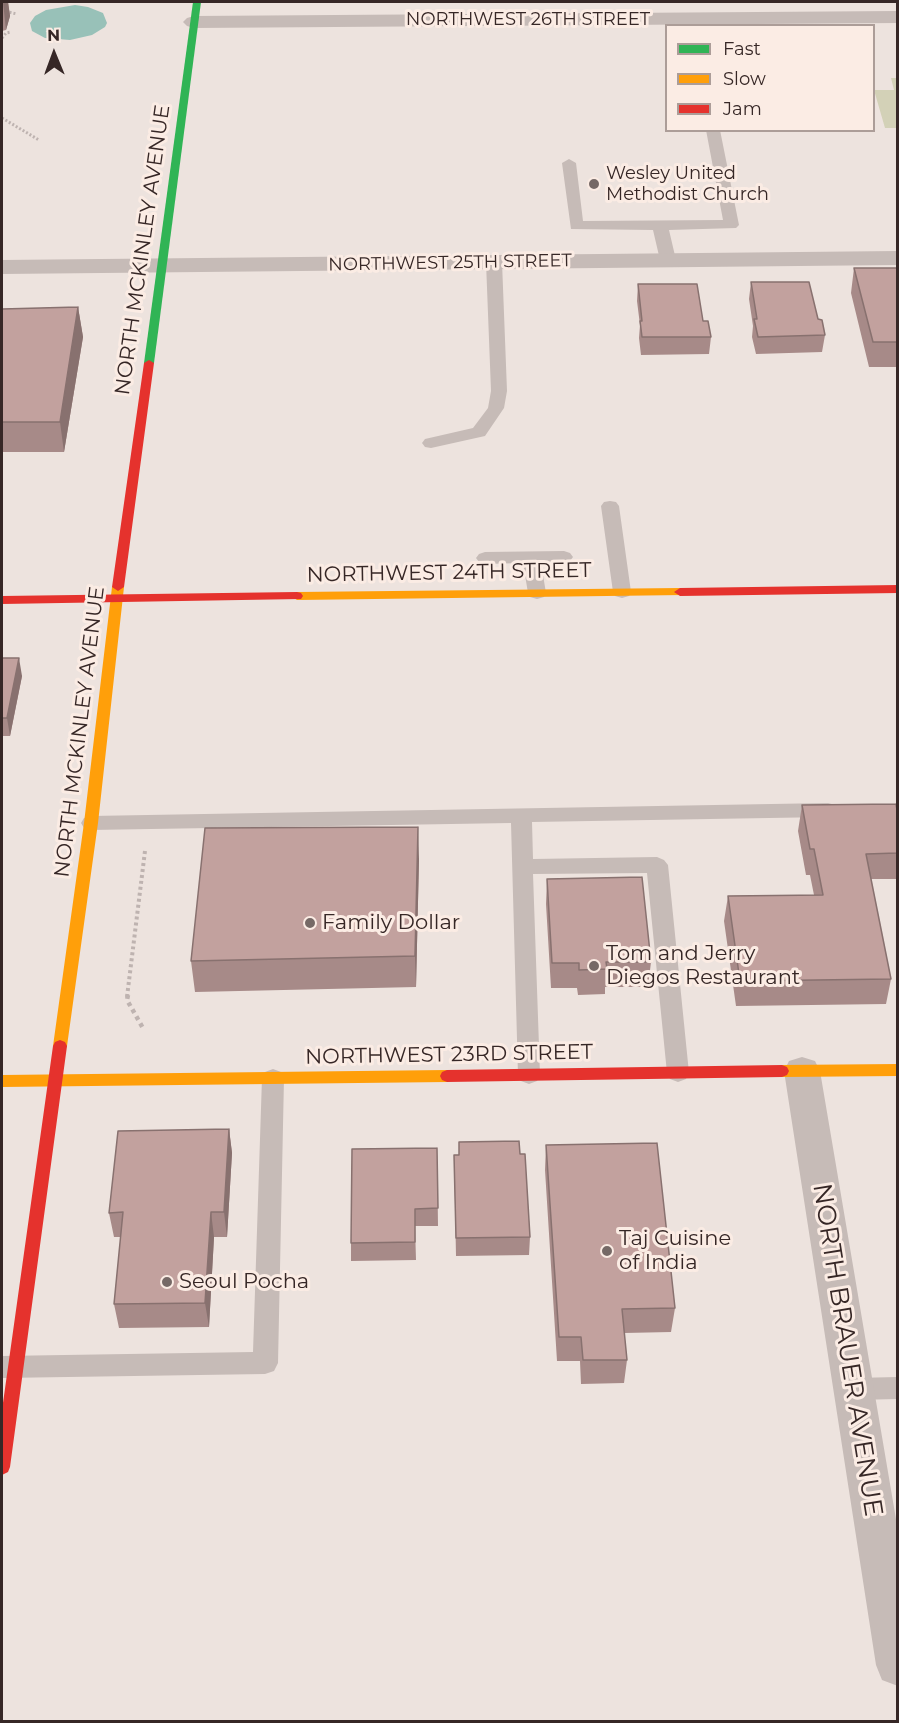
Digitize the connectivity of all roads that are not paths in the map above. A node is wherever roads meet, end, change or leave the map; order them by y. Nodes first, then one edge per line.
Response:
1 (195, 12) edge
2 (897, 17) edge
3 (692, 22) edge
4 (712, 132) edge
5 (569, 163) dead end
6 (660, 225) junction
7 (897, 258) edge
8 (668, 260) junction
9 (494, 262) junction
10 (163, 265) junction
11 (2, 267) edge
12 (432, 443) dead end
13 (610, 506) dead end
14 (531, 557) junction
15 (564, 557) dead end
16 (485, 558) dead end
17 (897, 589) edge
18 (622, 592) junction
19 (537, 593) junction
20 (117, 598) junction
21 (2, 600) edge
22 (850, 810) edge
23 (521, 815) junction
24 (91, 823) junction
25 (523, 867) junction
26 (897, 1070) edge
27 (802, 1071) junction
28 (678, 1073) junction
29 (529, 1075) junction
30 (273, 1078) junction
31 (2, 1081) edge
32 (55, 1081) junction
33 (8, 1367) edge
34 (897, 1388) edge
35 (854, 1389) junction
36 (2, 1467) edge
37 (897, 1665) edge

1 - 3 street, NORTHWEST 26TH STREET
1 - 10 street, NORTH MCKINLEY AVENUE
2 - 3 street, NORTHWEST 26TH STREET
4 - 6 lane
5 - 6 lane
6 - 8 lane
7 - 8 street, NORTHWEST 25TH STREET
8 - 9 street, NORTHWEST 25TH STREET
9 - 10 street, NORTHWEST 25TH STREET
9 - 12 lane
10 - 11 street, NORTHWEST 25TH STREET
10 - 20 street, NORTH MCKINLEY AVENUE
13 - 18 lane
14 - 15 lane
14 - 16 lane
14 - 19 lane
17 - 18 street, NORTHWEST 24TH STREET
18 - 19 street, NORTHWEST 24TH STREET
19 - 20 street, NORTHWEST 24TH STREET
20 - 21 street, NORTHWEST 24TH STREET
20 - 24 street, NORTH MCKINLEY AVENUE
22 - 23 lane
23 - 24 lane
23 - 25 lane
24 - 32 street, NORTH MCKINLEY AVENUE
25 - 28 lane
25 - 29 lane
26 - 27 street, NORTHWEST 23RD STREET
27 - 28 street, NORTHWEST 23RD STREET
27 - 35 street, NORTH BRAUER AVENUE
28 - 29 street, NORTHWEST 23RD STREET
29 - 30 street, NORTHWEST 23RD STREET
30 - 32 street, NORTHWEST 23RD STREET
30 - 33 lane
31 - 32 street, NORTHWEST 23RD STREET
32 - 33 street, NORTH MCKINLEY AVENUE
33 - 36 street, NORTH MCKINLEY AVENUE
34 - 35 lane
35 - 37 street, NORTH BRAUER AVENUE

